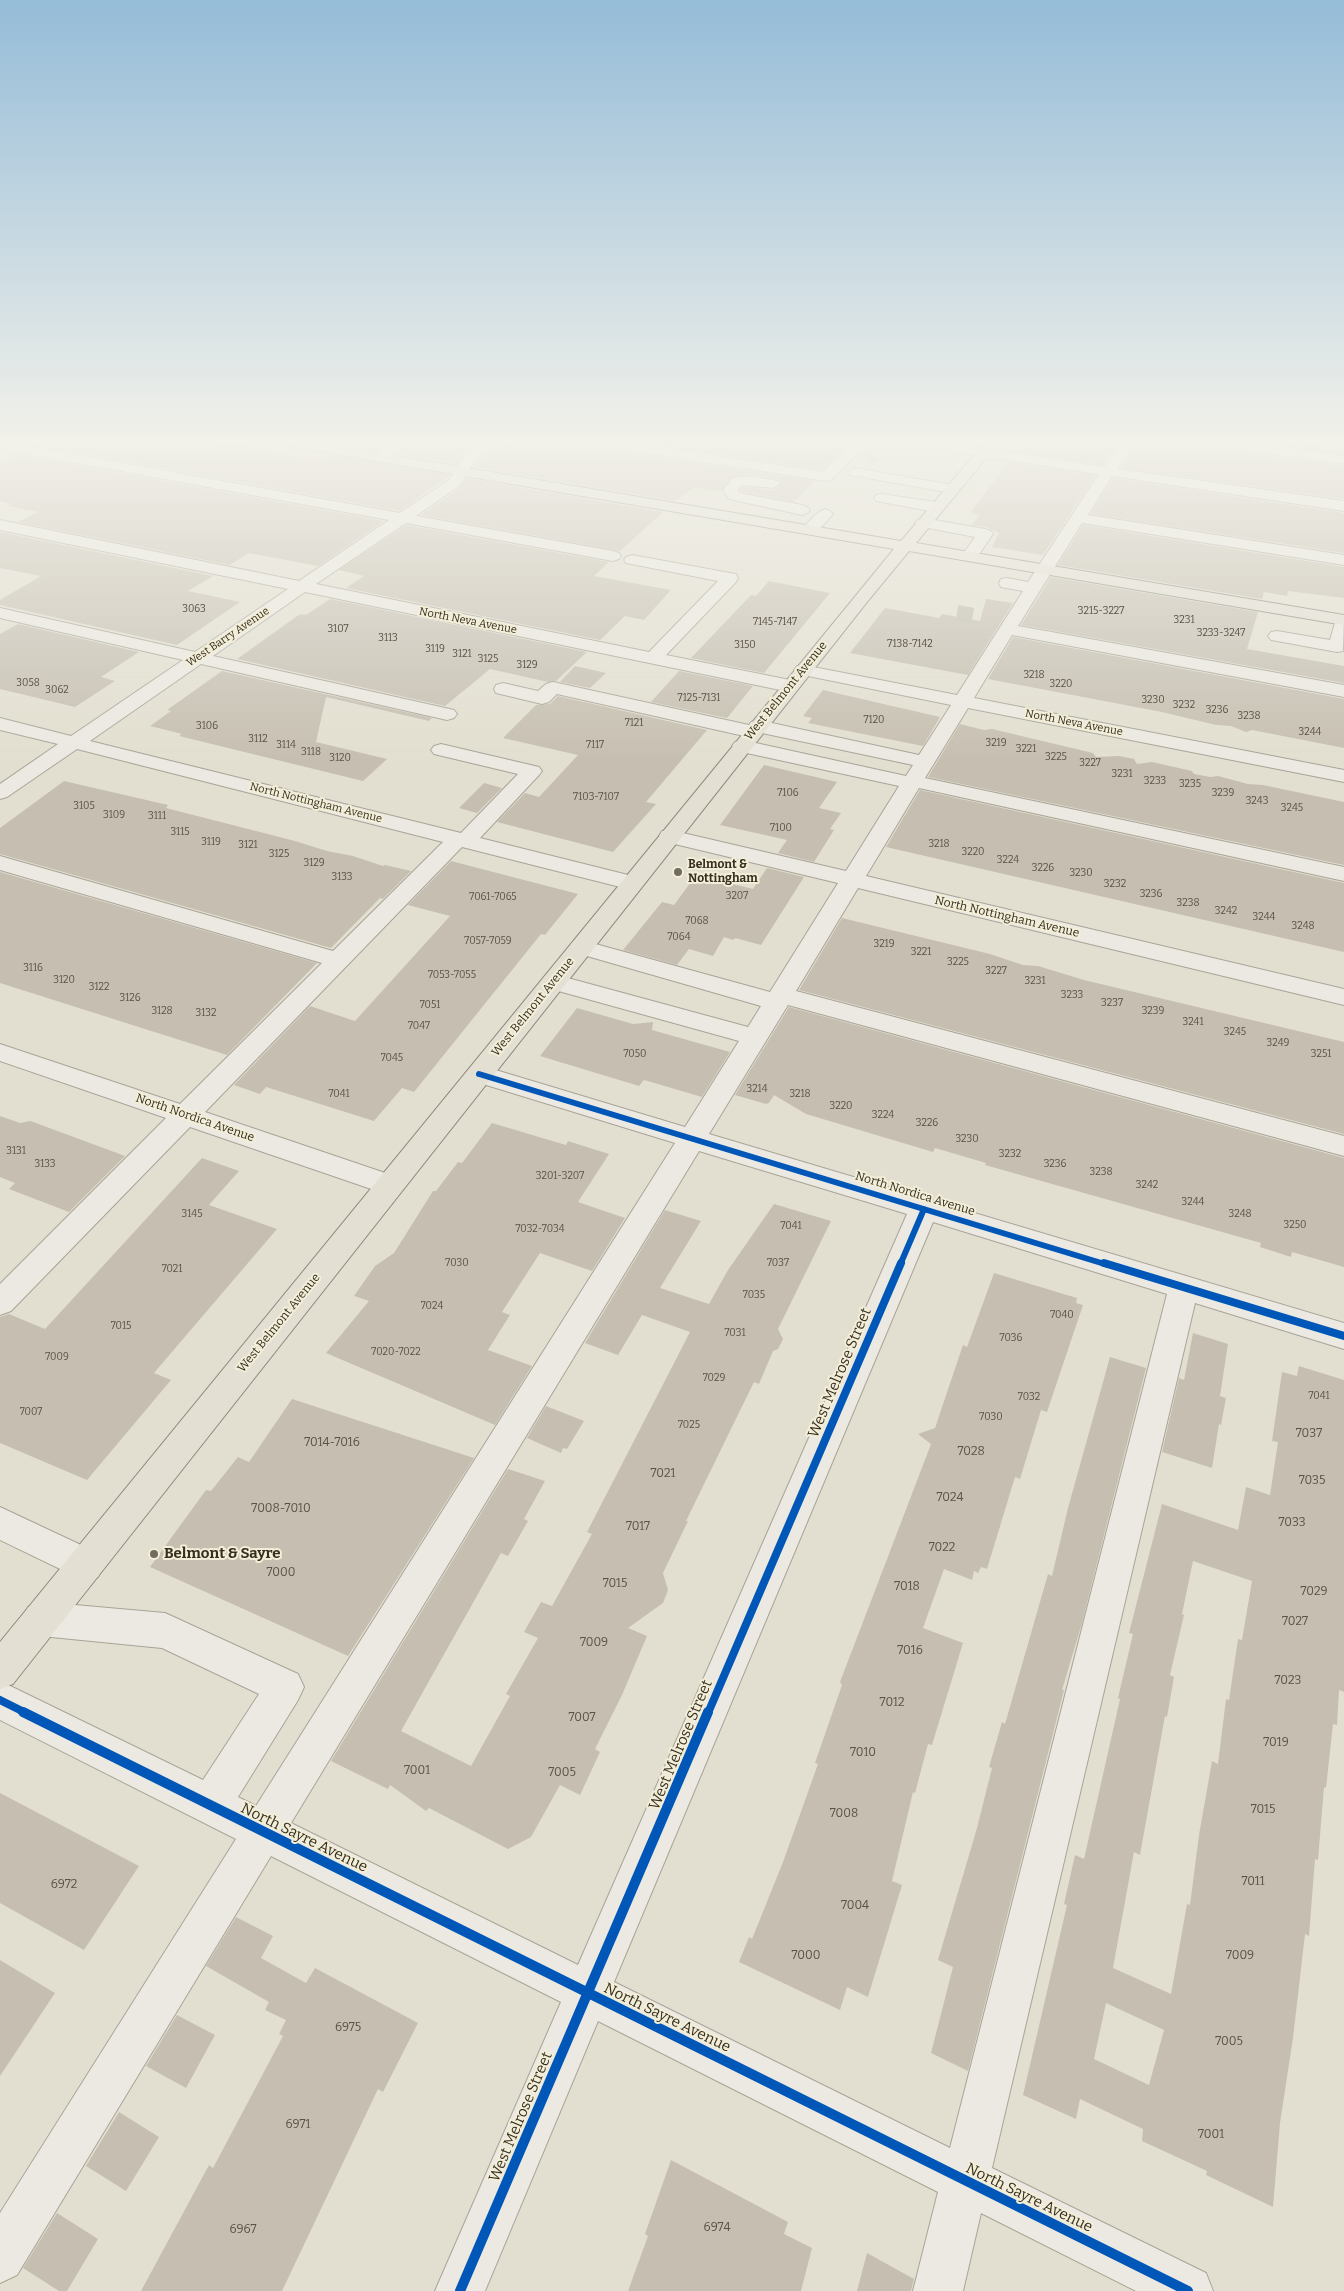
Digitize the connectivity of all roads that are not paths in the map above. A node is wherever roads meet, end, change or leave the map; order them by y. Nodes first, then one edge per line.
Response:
1 (106, 547) edge
2 (360, 547) edge
3 (563, 547) edge
4 (902, 547) edge
5 (908, 547) edge
6 (978, 547) edge
7 (1055, 547) edge
8 (1261, 547) edge
9 (613, 556) dead end
10 (969, 557) junction
11 (632, 560) dead end
12 (1344, 560) edge
13 (1028, 580) junction
14 (301, 587) junction
15 (0, 613) edge
16 (1343, 620) edge
17 (1007, 629) junction
18 (1277, 636) dead end
19 (1340, 648) edge
20 (198, 657) junction
21 (653, 658) junction
22 (797, 678) junction
23 (503, 690) dead end
24 (1344, 691) edge
25 (963, 701) junction
26 (447, 714) dead end
27 (0, 724) edge
28 (751, 735) junction
29 (74, 742) junction
30 (441, 750) dead end
31 (917, 775) junction
32 (1344, 776) edge
33 (0, 793) edge
34 (670, 836) junction
35 (461, 840) junction
36 (0, 862) edge
37 (1344, 874) edge
38 (852, 880) junction
39 (632, 883) junction
40 (581, 947) junction
41 (338, 960) junction
42 (553, 982) junction
43 (1344, 998) edge
44 (779, 999) junction
45 (755, 1037) junction
46 (0, 1052) edge
47 (479, 1074) junction
48 (185, 1115) junction
49 (692, 1138) junction
50 (1344, 1146) edge
51 (390, 1185) junction
52 (924, 1208) junction
53 (1184, 1287) junction
54 (0, 1303) edge
55 (1344, 1336) edge
56 (0, 1523) edge
57 (85, 1565) junction
58 (41, 1619) junction
59 (0, 1671) edge
60 (0, 1700) edge
61 (210, 1805) junction
62 (264, 1832) junction
63 (588, 1993) junction
64 (965, 2180) junction
65 (0, 2258) edge
66 (460, 2291) edge
67 (938, 2291) edge
68 (1188, 2291) edge

1 - 14 street, North Neva Avenue
2 - 14 street, West Barry Avenue
3 - 9 street
4 - 22 main road, West Belmont Avenue
5 - 10 main road
6 - 10 street
7 - 13 street
8 - 12 street
10 - 13 main road
11 - 21 street
13 - 16 main road
13 - 17 street
14 - 20 street, West Barry Avenue
14 - 21 street, North Neva Avenue
15 - 20 street
16 - 19 street
17 - 24 street
17 - 25 street
18 - 19 street
20 - 26 street
20 - 29 street, West Barry Avenue
21 - 22 street, North Neva Avenue
22 - 25 street, North Neva Avenue
22 - 28 main road, West Belmont Avenue
23 - 28 street
25 - 31 street
25 - 32 street, North Neva Avenue
27 - 29 street, North Nottingham Avenue
28 - 31 street
28 - 34 main road, West Belmont Avenue
29 - 33 street, West Barry Avenue
29 - 35 street, North Nottingham Avenue
30 - 35 street
31 - 37 street
31 - 38 street
34 - 38 street, North Nottingham Avenue
34 - 39 main road, West Belmont Avenue
35 - 39 street, North Nottingham Avenue
35 - 41 street
36 - 41 street
38 - 43 street, North Nottingham Avenue
38 - 44 street
39 - 40 main road, West Belmont Avenue
40 - 42 main road, West Belmont Avenue
40 - 44 street
41 - 48 street
42 - 45 street
42 - 47 main road, West Belmont Avenue
44 - 45 street
44 - 50 street
45 - 49 street
46 - 48 street, North Nordica Avenue
47 - 49 street, North Nordica Avenue
47 - 51 main road, West Belmont Avenue
48 - 51 street, North Nordica Avenue
48 - 54 street
49 - 52 street, North Nordica Avenue
49 - 62 street
51 - 57 main road, West Belmont Avenue
52 - 53 street, North Nordica Avenue
52 - 63 street, West Melrose Street
53 - 55 street, North Nordica Avenue
53 - 64 street
56 - 57 street
57 - 58 main road, West Belmont Avenue
58 - 59 main road, West Belmont Avenue
58 - 61 street
60 - 61 street, North Sayre Avenue
61 - 62 street, North Sayre Avenue
62 - 63 street, North Sayre Avenue
62 - 65 street
63 - 64 street, North Sayre Avenue
63 - 66 street, West Melrose Street
64 - 67 street
64 - 68 street, North Sayre Avenue

